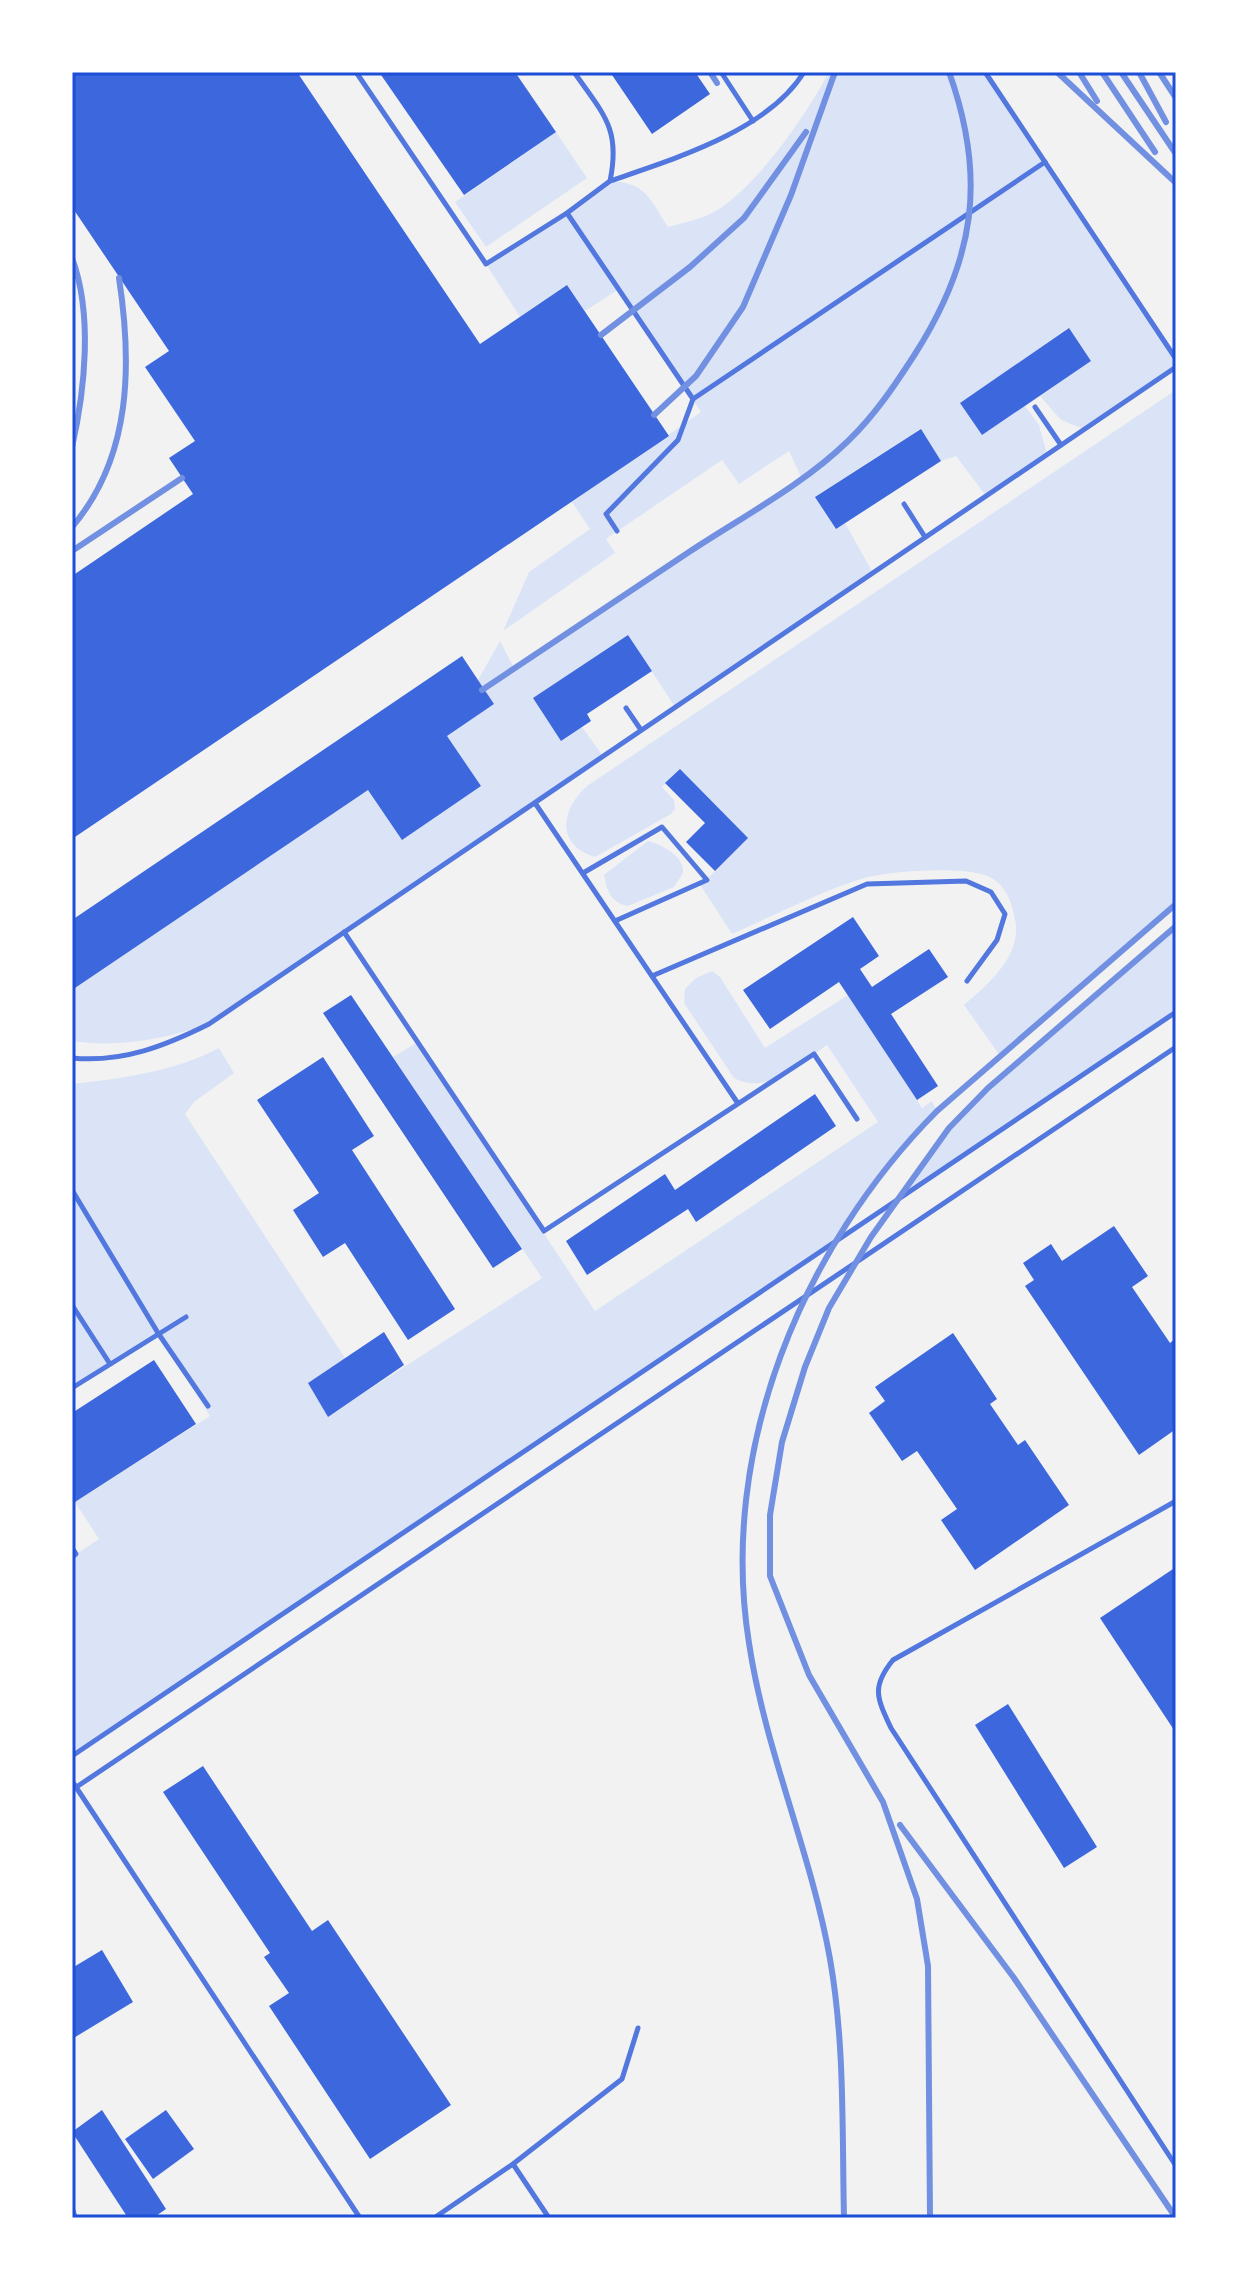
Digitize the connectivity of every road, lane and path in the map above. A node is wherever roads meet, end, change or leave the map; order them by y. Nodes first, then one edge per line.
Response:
1 (356, 72) edge
2 (574, 72) edge
3 (721, 72) edge
4 (804, 72) edge
5 (985, 72) edge
6 (753, 121) junction
7 (1045, 162) junction
8 (610, 181) junction
9 (567, 213) junction
10 (1176, 359) edge
11 (1176, 367) edge
12 (693, 399) junction
13 (1035, 407) dead end
14 (1061, 445) junction
15 (904, 504) dead end
16 (617, 531) dead end
17 (925, 537) junction
18 (626, 708) dead end
19 (641, 730) junction
20 (535, 803) junction
21 (583, 873) junction
22 (615, 921) junction
23 (344, 932) junction
24 (652, 976) junction
25 (967, 981) dead end
26 (1176, 1012) edge
27 (1176, 1047) edge
28 (72, 1058) edge
29 (737, 1102) junction
30 (857, 1119) dead end
31 (72, 1190) edge
32 (72, 1305) edge
33 (186, 1317) dead end
34 (158, 1333) junction
35 (110, 1364) junction
36 (72, 1388) edge
37 (208, 1406) dead end
38 (1176, 1501) edge
39 (72, 1548) edge
40 (72, 1557) edge
41 (72, 1756) edge
42 (72, 1781) edge
43 (72, 1790) edge
44 (638, 2028) dead end
45 (513, 2164) junction
46 (1176, 2166) edge
47 (360, 2218) edge
48 (434, 2218) edge
49 (549, 2218) edge

1 - 9 lane
2 - 8 lane
3 - 6 lane
4 - 6 lane
5 - 7 lane
6 - 8 lane
7 - 10 lane
7 - 12 lane
8 - 9 lane
9 - 12 lane
11 - 14 lane
12 - 16 lane
13 - 14 lane
14 - 17 lane
15 - 17 lane
17 - 19 lane
18 - 19 lane
19 - 20 lane
20 - 21 lane
20 - 23 lane
21 - 22 lane
21 - 22 lane
22 - 24 lane
23 - 28 lane
23 - 29 lane
24 - 25 lane
24 - 29 lane
26 - 41 lane
27 - 43 lane
29 - 30 lane
31 - 34 lane
32 - 35 lane
33 - 34 lane
34 - 35 lane
34 - 37 lane
35 - 36 lane
38 - 46 lane
39 - 40 lane
42 - 47 lane
44 - 45 lane
45 - 48 lane
45 - 49 lane

